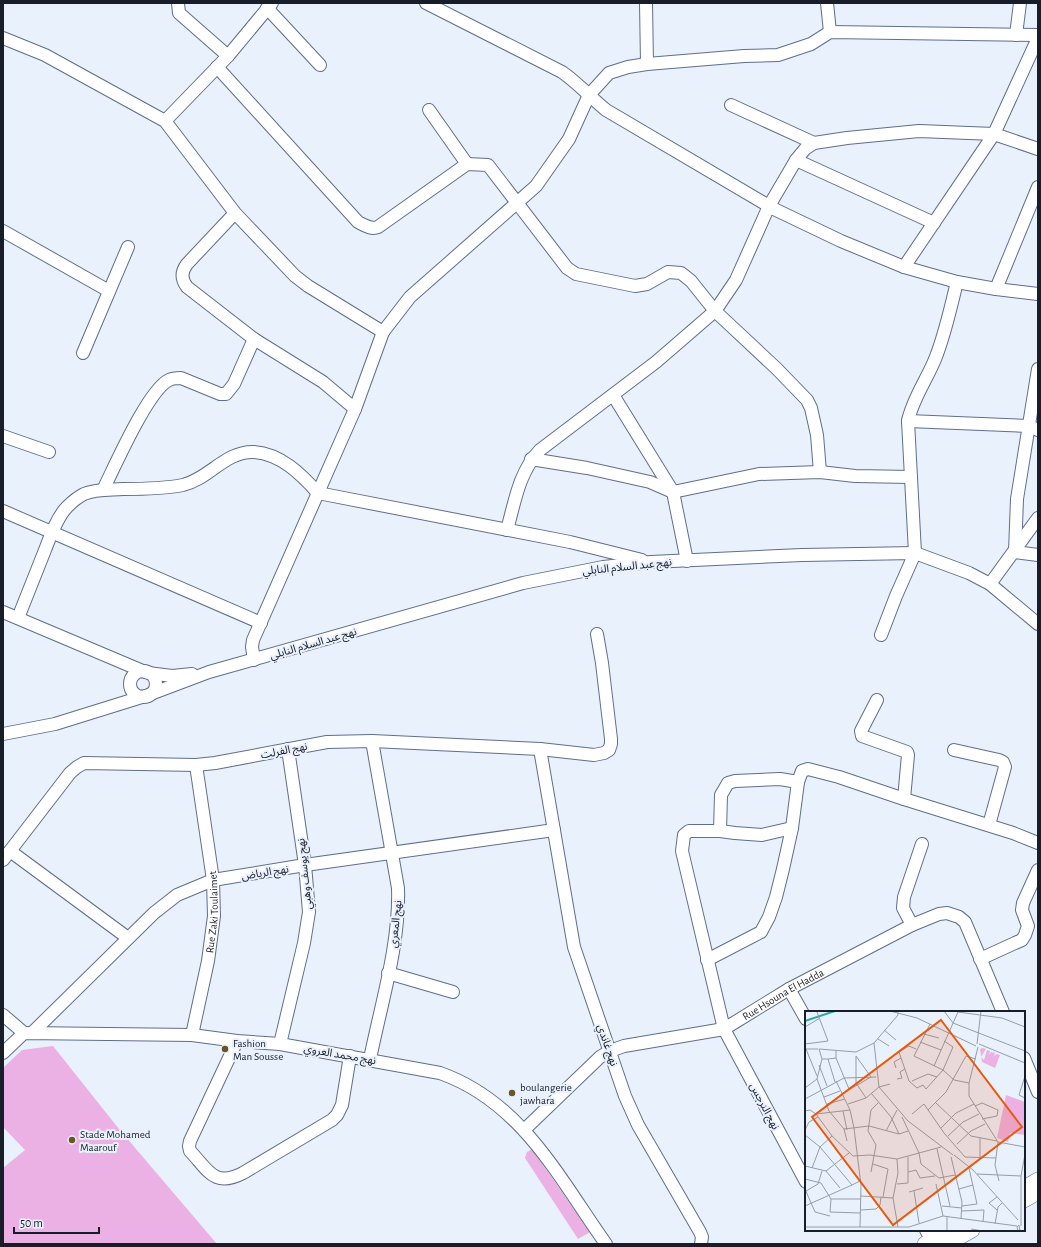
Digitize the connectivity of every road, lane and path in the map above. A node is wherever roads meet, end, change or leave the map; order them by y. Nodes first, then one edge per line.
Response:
1 (178, 3) edge
2 (426, 3) edge
3 (646, 3) edge
4 (828, 3) edge
5 (1020, 3) edge
6 (270, 6) edge
7 (830, 32) junction
8 (1016, 35) junction
9 (1038, 37) edge
10 (3, 38) edge
11 (228, 56) junction
12 (647, 64) junction
13 (320, 65) dead end
14 (217, 67) junction
15 (589, 95) junction
16 (731, 105) dead end
17 (429, 110) dead end
18 (165, 121) junction
19 (994, 134) junction
20 (814, 144) junction
21 (1038, 149) edge
22 (796, 160) junction
23 (467, 164) junction
24 (1038, 187) edge
25 (516, 203) junction
26 (769, 206) junction
27 (235, 213) junction
28 (934, 223) junction
29 (3, 231) edge
30 (128, 247) dead end
31 (904, 267) junction
32 (957, 282) junction
33 (996, 289) junction
34 (109, 291) junction
35 (1038, 294) edge
36 (715, 311) junction
37 (383, 332) junction
38 (254, 339) junction
39 (83, 353) dead end
40 (1038, 368) edge
41 (613, 395) junction
42 (355, 409) junction
43 (908, 421) junction
44 (1033, 428) edge
45 (3, 436) edge
46 (49, 452) dead end
47 (531, 459) junction
48 (820, 472) junction
49 (911, 477) junction
50 (103, 490) junction
51 (673, 492) junction
52 (318, 493) junction
53 (3, 511) edge
54 (1038, 518) edge
55 (507, 530) junction
56 (53, 532) junction
57 (1014, 552) junction
58 (915, 553) junction
59 (1038, 555) edge
60 (687, 561) junction
61 (651, 562) junction
62 (990, 584) junction
63 (3, 612) edge
64 (18, 618) junction
65 (261, 623) junction
66 (1038, 624) edge
67 (597, 634) dead end
68 (881, 635) dead end
69 (101, 654) junction
70 (254, 660) junction
71 (146, 672) junction
72 (209, 672) junction
73 (130, 682) junction
74 (146, 696) junction
75 (877, 700) dead end
76 (107, 709) junction
77 (3, 734) edge
78 (372, 741) junction
79 (288, 749) junction
80 (540, 749) junction
81 (954, 750) dead end
82 (196, 764) junction
83 (798, 782) junction
84 (904, 799) junction
85 (989, 825) junction
86 (792, 828) junction
87 (554, 830) junction
88 (720, 831) junction
89 (1038, 843) edge
90 (922, 844) dead end
91 (391, 854) junction
92 (7, 855) edge
93 (305, 865) junction
94 (1038, 870) edge
95 (213, 880) junction
96 (912, 925) junction
97 (128, 938) junction
98 (980, 959) junction
99 (707, 960) junction
100 (388, 973) junction
101 (789, 989) junction
102 (453, 992) dead end
103 (1003, 1011) edge
104 (3, 1015) edge
105 (805, 1017) edge
106 (724, 1029) junction
107 (28, 1033) junction
108 (192, 1035) junction
109 (237, 1041) junction
110 (280, 1044) junction
111 (610, 1051) junction
112 (3, 1053) edge
113 (350, 1056) junction
114 (370, 1059) junction
115 (1025, 1063) edge
116 (1028, 1078) edge
117 (1038, 1092) edge
118 (524, 1130) junction
119 (805, 1180) edge
120 (1038, 1180) edge
121 (1025, 1187) edge
122 (1038, 1192) edge
123 (1025, 1199) edge
124 (947, 1231) edge
125 (970, 1231) edge
126 (929, 1240) edge
127 (606, 1244) edge
128 (701, 1244) edge
129 (947, 1244) edge

1 - 11 street
2 - 15 street
3 - 12 street
4 - 7 street
5 - 8 street
6 - 11 street
6 - 13 street
7 - 8 street
7 - 12 street
8 - 9 street
9 - 19 street
10 - 18 street
11 - 14 street
12 - 15 street
14 - 18 street
14 - 23 street
15 - 25 street
15 - 26 street
16 - 20 street
17 - 23 street
18 - 27 street
19 - 20 street
19 - 21 street
19 - 28 street
20 - 22 street
22 - 26 street
22 - 28 street
23 - 25 street
24 - 33 street
25 - 36 street
25 - 37 street
26 - 31 street
26 - 36 street
27 - 37 street
27 - 38 street
28 - 31 street
29 - 34 street
30 - 34 street
31 - 32 street
32 - 33 street
32 - 43 street
33 - 35 street
34 - 39 street
36 - 41 street
36 - 48 street
37 - 42 street
38 - 42 street
38 - 50 street
40 - 44 street
41 - 47 street
41 - 51 street
42 - 52 street
43 - 44 street
43 - 49 street
44 - 57 street
45 - 46 street
47 - 51 street
47 - 55 street
48 - 49 street
48 - 51 street
49 - 58 street
50 - 52 street
50 - 56 street
51 - 60 street
52 - 55 street
52 - 65 street
53 - 56 street
54 - 57 street
55 - 61 street
56 - 64 street
56 - 65 street
57 - 59 street
57 - 62 street
58 - 60 street, نهج عبد السلام النابلي
58 - 62 street, نهج عبد السلام النابلي
58 - 68 street
60 - 61 street, نهج عبد السلام النابلي
61 - 70 street, نهج عبد السلام النابلي
62 - 66 street, نهج عبد السلام النابلي
63 - 64 street, نهج عبد السلام النابلي
64 - 69 street, نهج عبد السلام النابلي
65 - 70 street
67 - 80 street, نهج الفرلت
69 - 71 street, نهج عبد السلام النابلي
69 - 73 street
70 - 72 street, نهج عبد السلام النابلي
71 - 72 street, نهج عبد السلام النابلي
71 - 73 street
71 - 74 street
72 - 74 street, نهج عبد السلام النابلي
73 - 74 street
73 - 76 street, نهج عبد السلام النابلي
74 - 76 street, نهج عبد السلام النابلي
75 - 84 street
76 - 77 street, نهج عبد السلام النابلي
78 - 79 street, نهج الفرلت
78 - 80 street, نهج الفرلت
78 - 91 street, نهج المعري
79 - 82 street, نهج الفرلت
79 - 93 street, نهج يوسف وهبي
80 - 87 street, نهج غاندي
81 - 85 street
82 - 92 street, نهج الفرلت
82 - 95 street, Rue Zaki Toulaimet
83 - 84 street
83 - 86 street
83 - 88 street
84 - 85 street
85 - 89 street
86 - 88 street
86 - 99 street
87 - 91 street, نهج الرياض
87 - 111 street, نهج غاندي
88 - 99 street, نهج النرجس
90 - 96 street
91 - 93 street, نهج الرياض
91 - 100 street, نهج المعري
92 - 97 street
93 - 95 street, نهج الرياض
93 - 110 street, نهج يوسف وهبي
94 - 98 street
95 - 97 street, نهج الرياض
95 - 108 street, Rue Zaki Toulaimet
96 - 98 street, Rue Hsouna El Hadda
96 - 101 street, Rue Hsouna El Hadda
97 - 107 street, نهج الرياض
98 - 103 street, Rue Hsouna El Hadda
99 - 106 street, نهج النرجس
100 - 102 street
100 - 114 street, نهج المعري
101 - 105 street
101 - 106 street, Rue Hsouna El Hadda
104 - 107 street
106 - 111 street, Rue Hsouna El Hadda
106 - 119 street, نهج النرجس
107 - 108 street, نهج محمد العروي
107 - 112 street
108 - 109 street, نهج محمد العروي
109 - 110 street, نهج محمد العروي
109 - 113 street
110 - 113 street, نهج محمد العروي
111 - 118 street, Rue Hsouna El Hadda
111 - 128 street, نهج غاندي
113 - 114 street, نهج محمد العروي
114 - 118 street, نهج محمد العروي
115 - 116 street
116 - 117 street
118 - 127 street, نهج محمد العروي
120 - 121 main road
122 - 123 main road
124 - 126 main road
125 - 129 main road

